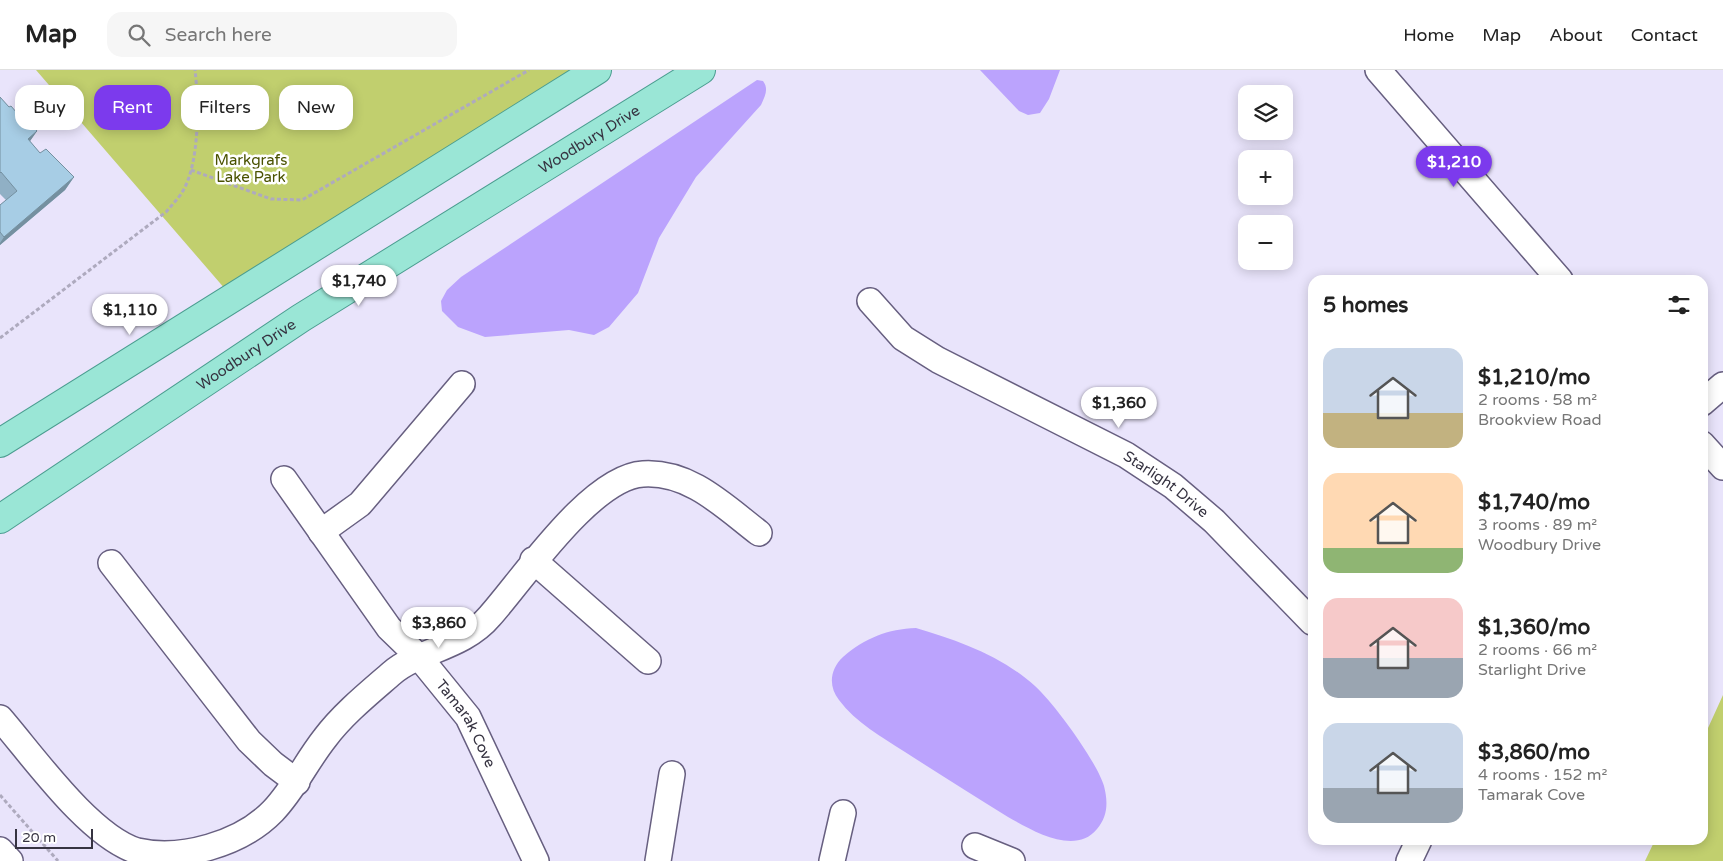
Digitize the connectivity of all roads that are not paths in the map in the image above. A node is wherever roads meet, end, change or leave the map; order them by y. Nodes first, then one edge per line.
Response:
1 (597, 70) edge
2 (701, 70) edge
3 (1378, 70) edge
4 (1556, 275) edge
5 (870, 301) dead end
6 (462, 384) dead end
7 (1723, 385) edge
8 (1708, 398) edge
9 (0, 442) edge
10 (1708, 451) edge
11 (1723, 467) edge
12 (284, 479) dead end
13 (0, 519) edge
14 (321, 532) junction
15 (759, 533) dead end
16 (533, 560) junction
17 (111, 563) dead end
18 (1308, 618) edge
19 (420, 658) junction
20 (648, 661) dead end
21 (0, 718) edge
22 (672, 774) dead end
23 (297, 782) junction
24 (843, 813) dead end
25 (1417, 845) edge
26 (975, 846) dead end
27 (0, 850) edge
28 (532, 860) edge
29 (10, 861) edge
30 (658, 861) edge
31 (832, 861) edge
32 (1012, 861) edge
33 (1409, 861) edge

1 - 9 main road
2 - 13 main road, Woodbury Drive
3 - 4 street
5 - 18 street, Starlight Drive
6 - 14 street
7 - 8 street
10 - 11 street
12 - 14 street, Tamarak Cove
14 - 19 street, Tamarak Cove
15 - 16 street
16 - 19 street
16 - 20 street
17 - 23 street
19 - 23 street
19 - 28 street, Tamarak Cove
21 - 23 street
22 - 30 street
24 - 31 street
25 - 33 street
26 - 32 street
27 - 29 street

